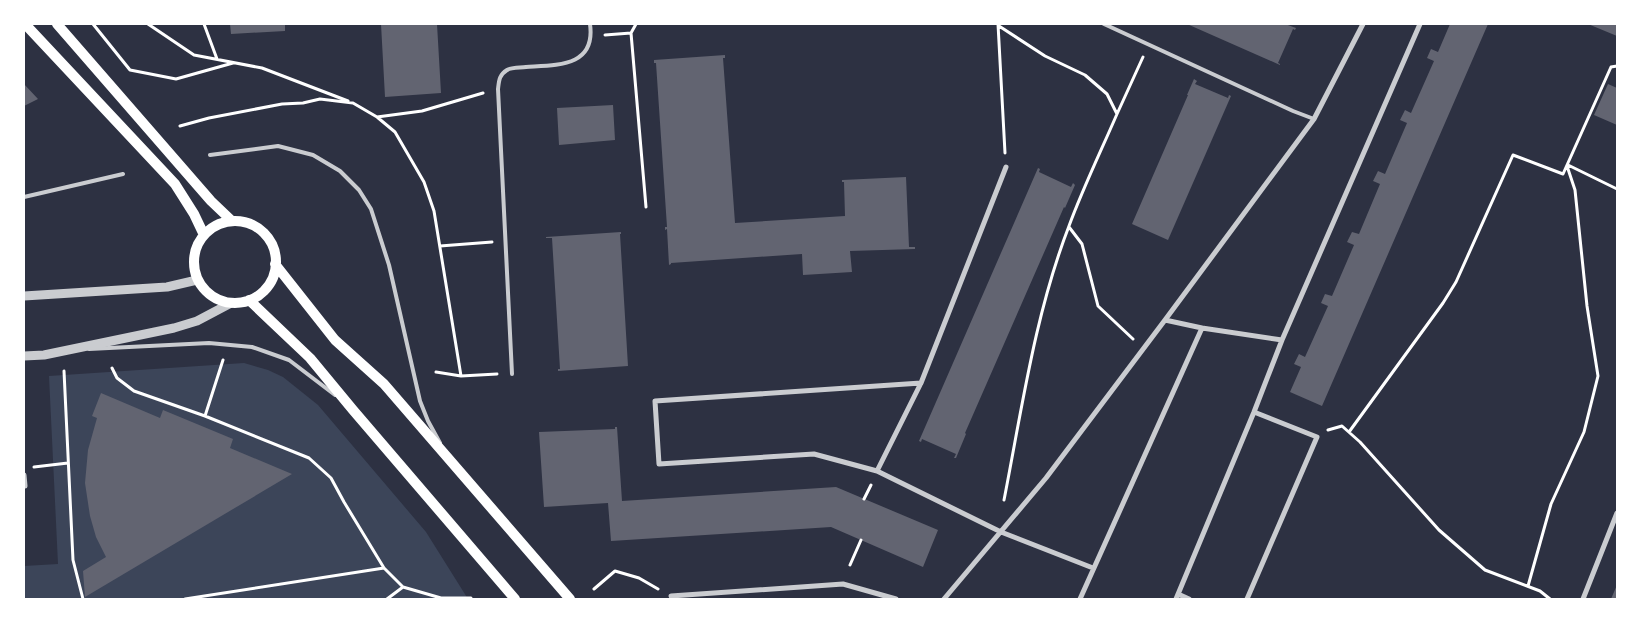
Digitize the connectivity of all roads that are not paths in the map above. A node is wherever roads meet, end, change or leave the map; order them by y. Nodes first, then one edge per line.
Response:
1 (25, 24) edge
2 (57, 24) edge
3 (590, 24) edge
4 (1104, 24) edge
5 (1363, 24) edge
6 (1420, 24) edge
7 (1314, 118) junction
8 (210, 155) dead end
9 (1006, 167) road end
10 (123, 174) dead end
11 (24, 197) edge
12 (232, 221) junction
13 (204, 235) junction
14 (275, 264) junction
15 (197, 280) junction
16 (24, 296) edge
17 (249, 300) junction
18 (231, 303) junction
19 (1165, 320) junction
20 (1202, 328) junction
21 (1282, 340) junction
22 (70, 350) junction
23 (24, 356) edge
24 (512, 374) road end
25 (921, 383) junction
26 (353, 410) junction
27 (1254, 412) junction
28 (448, 458) junction
29 (877, 471) junction
30 (24, 475) edge
31 (24, 486) edge
32 (1617, 513) edge
33 (1001, 532) junction
34 (1093, 568) junction
35 (671, 596) road end
36 (1177, 597) edge
37 (515, 599) edge
38 (570, 599) edge
39 (896, 599) edge
40 (944, 599) edge
41 (1080, 599) edge
42 (1189, 599) edge
43 (1247, 599) edge
44 (1583, 599) edge

1 - 13 main road
2 - 12 main road
3 - 24 lane
4 - 7 lane
5 - 7 street
6 - 21 street
7 - 19 street
8 - 28 lane
9 - 25 street
10 - 11 lane
12 - 13 main road
12 - 14 main road
13 - 15 main road
14 - 17 main road
14 - 28 main road
15 - 16 street
15 - 18 main road
17 - 18 main road
17 - 26 main road
18 - 22 street
19 - 20 street
19 - 33 street
20 - 21 street
20 - 34 street
21 - 27 street
22 - 23 street
22 - 26 lane
25 - 29 street
25 - 29 street
26 - 37 main road
27 - 36 street
27 - 43 street
28 - 38 main road
29 - 33 street
30 - 31 street
32 - 44 street
33 - 34 street
33 - 40 street
34 - 41 street
35 - 39 street
36 - 42 street

